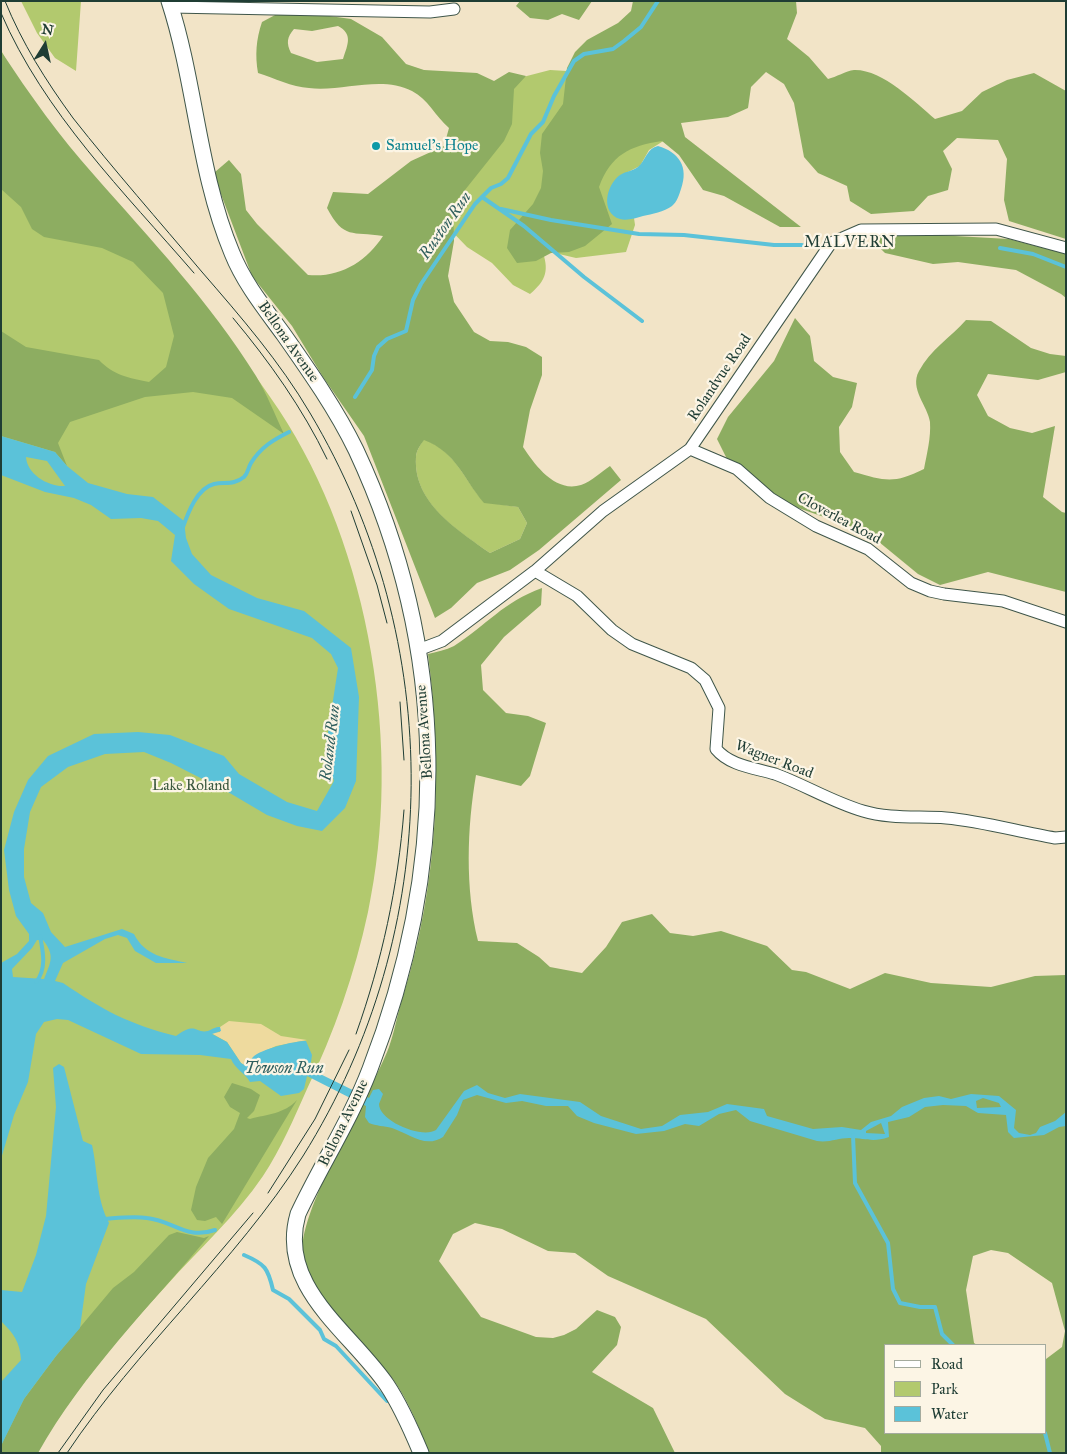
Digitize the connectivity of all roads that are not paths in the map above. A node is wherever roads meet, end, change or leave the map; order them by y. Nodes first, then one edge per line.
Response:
1 (170, 4) edge
2 (454, 9) dead end
3 (1066, 248) edge
4 (690, 449) junction
5 (535, 571) junction
6 (1066, 622) edge
7 (418, 650) junction
8 (1066, 837) edge
9 (421, 1453) edge

1 - 2 street
1 - 7 main road, Bellona Avenue
3 - 4 street, Rolandvue Road
4 - 5 street, Rolandvue Road
4 - 6 street, Cloverlea Road
5 - 7 street, Rolandvue Road
5 - 8 street, Wagner Road
7 - 9 main road, Bellona Avenue

